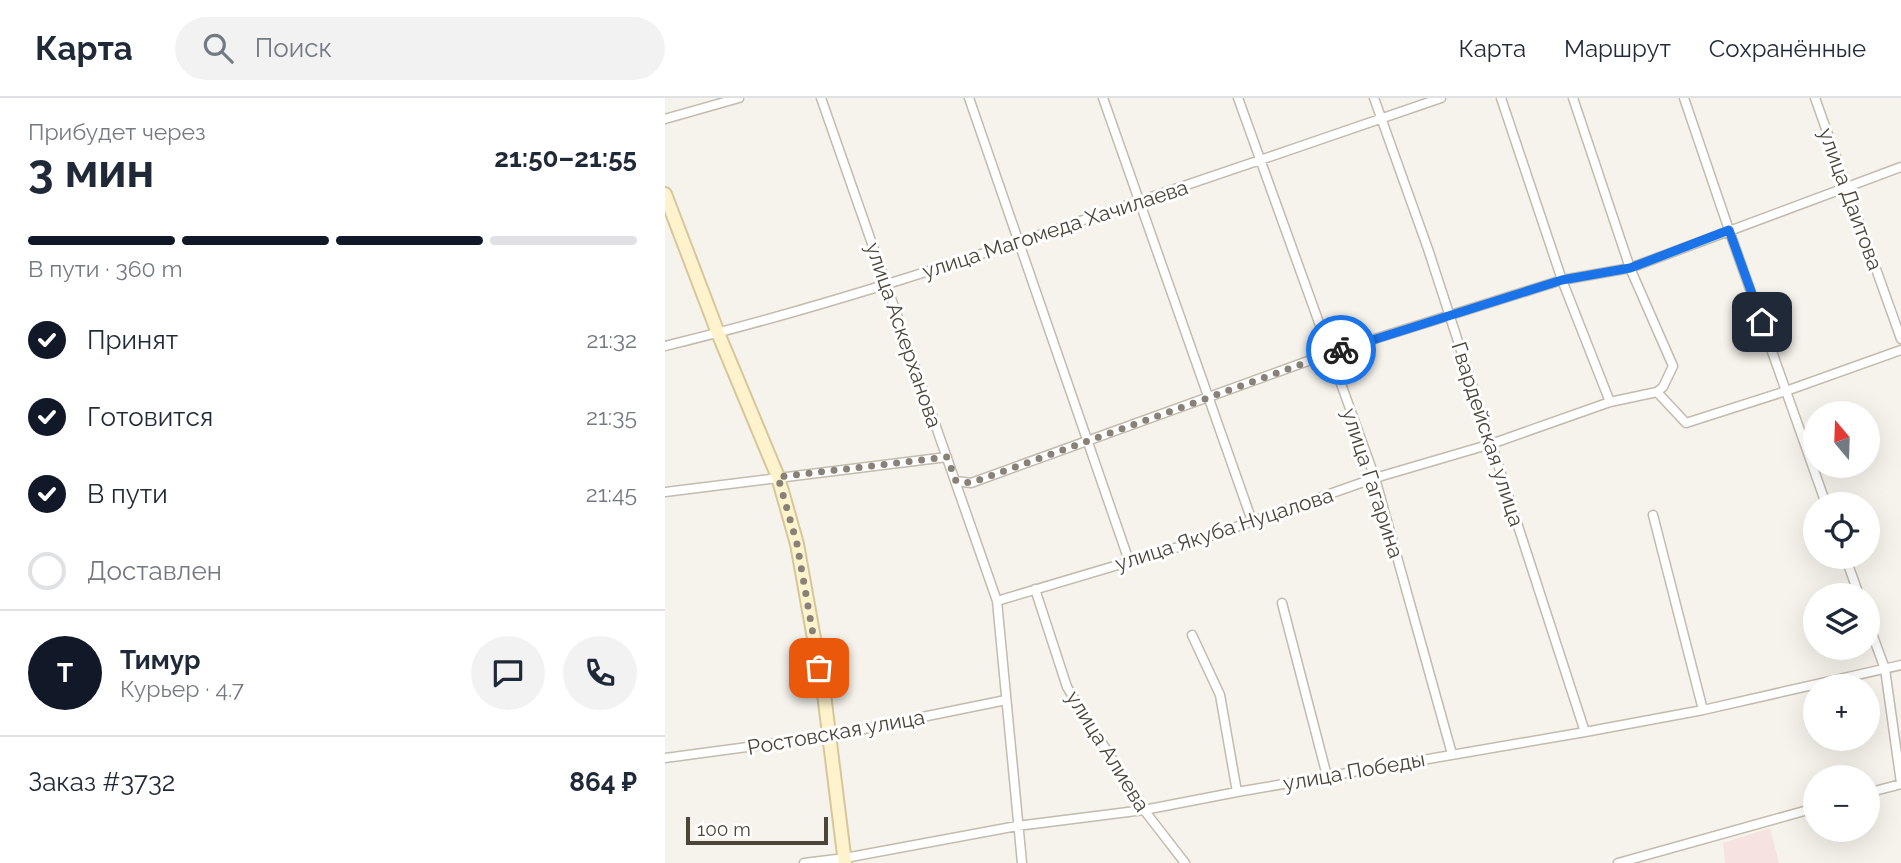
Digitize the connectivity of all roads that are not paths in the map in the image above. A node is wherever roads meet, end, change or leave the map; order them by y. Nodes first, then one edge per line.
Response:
1 (739, 98) edge
2 (821, 98) edge
3 (969, 98) edge
4 (1103, 98) edge
5 (1238, 98) edge
6 (1374, 98) edge
7 (1441, 98) edge
8 (1501, 98) edge
9 (1573, 98) edge
10 (1684, 98) edge
11 (1815, 98) edge
12 (665, 119) edge
13 (1382, 119) junction
14 (1260, 160) junction
15 (1901, 167) edge
16 (1847, 187) junction
17 (665, 194) edge
18 (1139, 201) junction
19 (1729, 230) junction
20 (1020, 242) junction
21 (1630, 268) junction
22 (1562, 280) junction
23 (887, 285) junction
24 (1450, 316) junction
25 (718, 333) junction
26 (1901, 339) edge
27 (665, 346) edge
28 (1901, 349) edge
29 (1330, 353) junction
30 (1786, 391) junction
31 (1657, 392) junction
32 (1208, 397) junction
33 (1610, 402) junction
34 (1088, 440) junction
35 (1490, 444) junction
36 (947, 457) junction
37 (778, 477) junction
38 (1375, 478) junction
39 (956, 481) junction
40 (665, 492) edge
41 (1822, 492) edge
42 (1653, 515) dead end
43 (1252, 521) junction
44 (1129, 561) junction
45 (1035, 589) junction
46 (997, 601) junction
47 (1282, 603) dead end
48 (1192, 635) dead end
49 (1880, 655) edge
50 (1901, 665) edge
51 (1885, 669) junction
52 (1006, 700) junction
53 (1703, 710) junction
54 (1585, 732) junction
55 (829, 736) junction
56 (1452, 754) junction
57 (665, 758) edge
58 (1327, 776) junction
59 (1901, 783) edge
60 (1880, 789) edge
61 (1237, 792) junction
62 (1143, 810) junction
63 (1803, 811) edge
64 (1017, 826) junction
65 (845, 860) edge
66 (804, 863) edge
67 (1022, 863) edge
68 (1185, 863) edge
69 (1618, 863) edge

1 - 12 street
2 - 23 street, улица Аскерханова
3 - 20 street
4 - 18 street
5 - 14 street, улица Гагарина
6 - 13 street, Гвардейская улица
7 - 13 street, улица Магомеда Хачилаева
8 - 22 street
9 - 21 street
10 - 19 street
11 - 16 street, улица Даитова
13 - 14 street, улица Магомеда Хачилаева
13 - 24 street, Гвардейская улица
14 - 18 street, улица Магомеда Хачилаева
14 - 29 street, улица Гагарина
15 - 16 street
16 - 19 street
16 - 26 street, улица Даитова
17 - 25 main road
18 - 20 street, улица Магомеда Хачилаева
18 - 32 street
19 - 21 street
19 - 30 street
20 - 23 street, улица Магомеда Хачилаева
20 - 34 street
21 - 22 street
21 - 31 street
22 - 24 street
22 - 33 street
23 - 25 street, улица Магомеда Хачилаева
23 - 36 street, улица Аскерханова
24 - 29 street
24 - 35 street, Гвардейская улица
25 - 27 street, улица Магомеда Хачилаева
25 - 37 main road
28 - 30 street
29 - 32 street
29 - 38 street, улица Гагарина
30 - 31 street
30 - 41 street
31 - 33 street, улица Якуба Нуцалова
32 - 34 street
32 - 43 street
33 - 35 street, улица Якуба Нуцалова
34 - 39 street
34 - 44 street
35 - 38 street, улица Якуба Нуцалова
35 - 54 street, Гвардейская улица
36 - 37 street
36 - 39 street, улица Аскерханова
37 - 40 street
37 - 55 main road
38 - 43 street, улица Якуба Нуцалова
38 - 56 street, улица Гагарина
39 - 46 street, улица Аскерханова
42 - 53 street
43 - 44 street, улица Якуба Нуцалова
44 - 45 street, улица Якуба Нуцалова
45 - 46 street, улица Якуба Нуцалова
45 - 62 street, улица Алиева
46 - 52 street, улица Аскерханова
47 - 58 street
48 - 61 street
49 - 51 street
50 - 51 street, улица Победы
51 - 53 street, улица Победы
51 - 59 street
52 - 55 street, Ростовская улица
52 - 64 street, улица Аскерханова
53 - 54 street, улица Победы
54 - 56 street, улица Победы
55 - 57 street, Ростовская улица
55 - 65 main road
56 - 58 street, улица Победы
58 - 61 street, улица Победы
59 - 60 street
61 - 62 street, улица Победы
62 - 64 street, улица Победы
62 - 68 street, улица Алиева
63 - 69 street
64 - 65 street, улица Победы
64 - 67 street, улица Аскерханова
65 - 66 street, улица Победы

